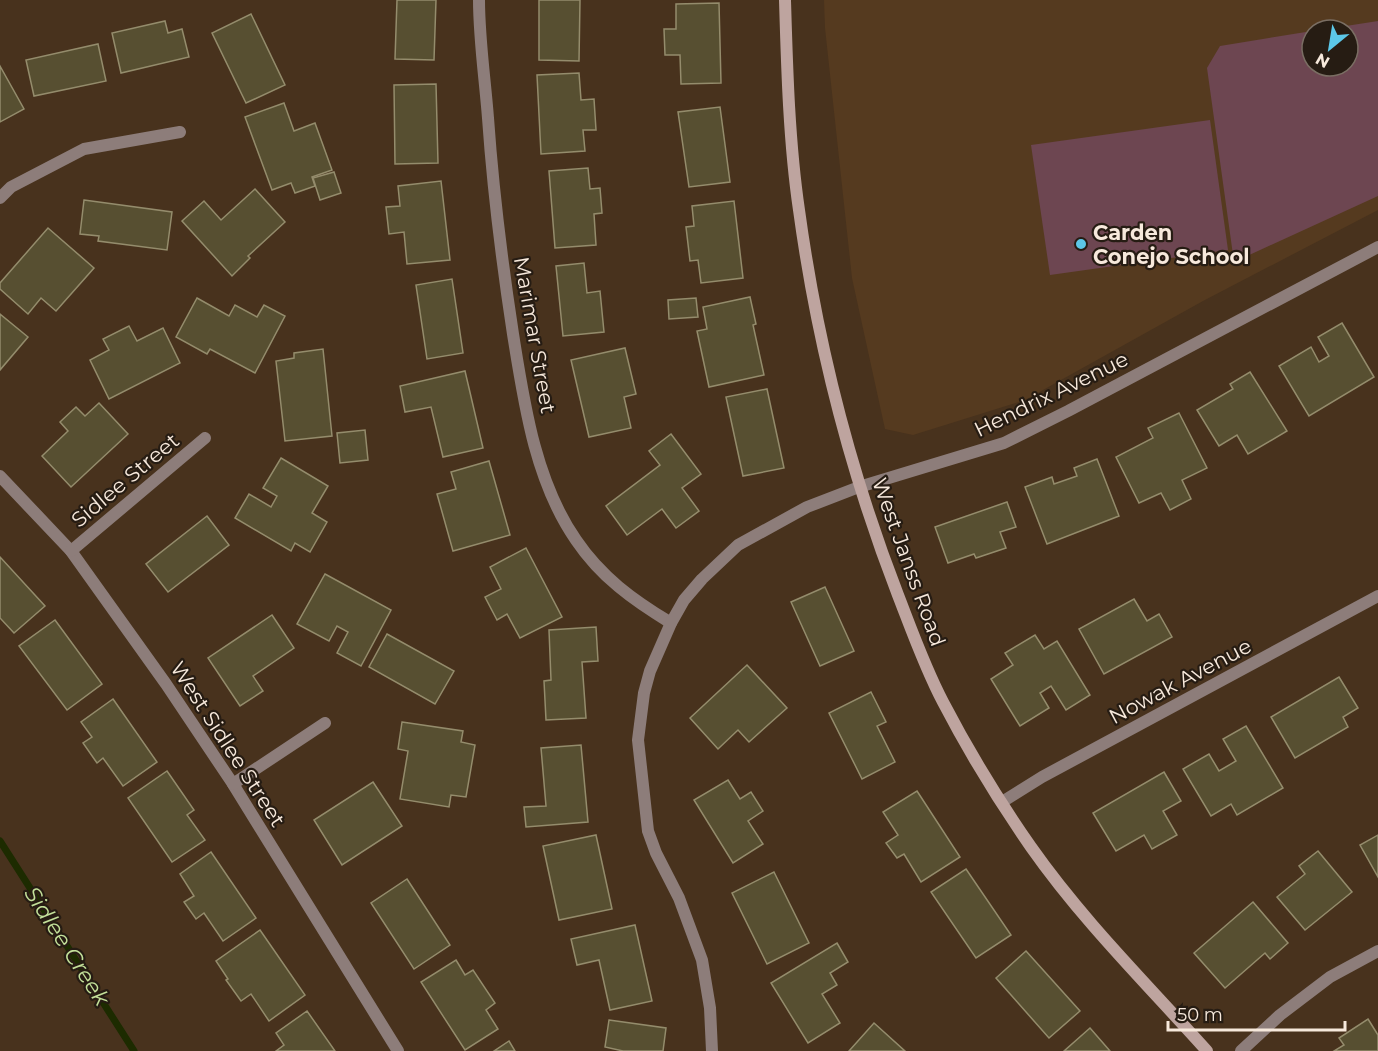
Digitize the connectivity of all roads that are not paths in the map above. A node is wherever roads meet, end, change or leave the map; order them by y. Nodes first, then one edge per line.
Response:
1 (479, 0) edge
2 (785, 0) edge
3 (180, 132) dead end
4 (0, 198) edge
5 (1378, 247) edge
6 (205, 438) dead end
7 (0, 476) edge
8 (859, 487) junction
9 (71, 551) junction
10 (1378, 596) edge
11 (671, 622) junction
12 (325, 723) dead end
13 (233, 784) junction
14 (1002, 802) junction
15 (1378, 951) edge
16 (398, 1051) edge
17 (712, 1051) edge
18 (1207, 1051) edge
19 (1240, 1051) edge

1 - 11 street, Marimar Street
2 - 8 main road, West Janss Road
3 - 4 street
5 - 8 street, Hendrix Avenue
6 - 9 street, Sidlee Street
7 - 9 street, West Sidlee Street
8 - 11 street, Hendrix Avenue
8 - 14 main road, West Janss Road
9 - 13 street, West Sidlee Street
10 - 14 street, Nowak Avenue
11 - 17 street, Hendrix Avenue
12 - 13 street
13 - 16 street, West Sidlee Street
14 - 18 main road, West Janss Road
15 - 19 street

